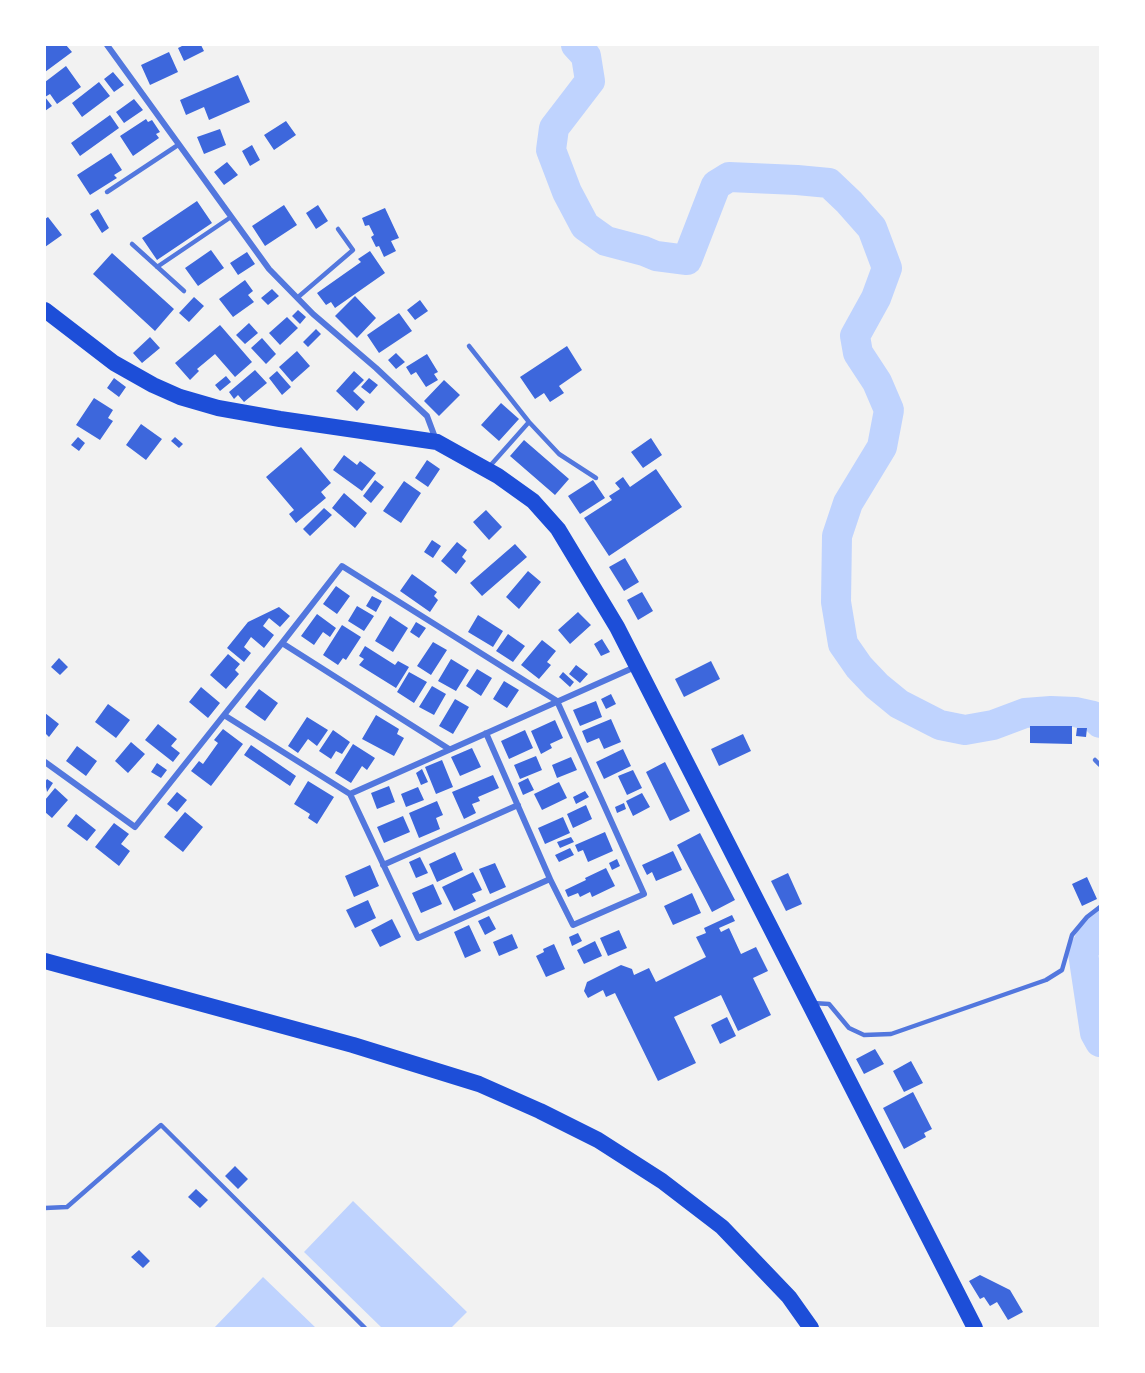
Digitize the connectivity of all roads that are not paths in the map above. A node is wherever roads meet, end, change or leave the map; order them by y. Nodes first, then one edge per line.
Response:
1 (107, 45) edge
2 (178, 145) junction
3 (107, 192) dead end
4 (231, 217) junction
5 (338, 229) dead end
6 (132, 244) dead end
7 (157, 267) junction
8 (184, 291) dead end
9 (297, 298) junction
10 (45, 310) edge
11 (469, 346) dead end
12 (529, 422) junction
13 (437, 442) junction
14 (487, 470) junction
15 (596, 478) dead end
16 (282, 643) junction
17 (638, 666) junction
18 (557, 701) junction
19 (224, 715) junction
20 (486, 733) junction
21 (449, 749) junction
22 (1095, 760) dead end
23 (45, 762) edge
24 (1100, 765) edge
25 (350, 794) junction
26 (518, 805) junction
27 (383, 865) junction
28 (550, 879) junction
29 (1100, 907) edge
30 (45, 961) edge
31 (810, 1003) junction
32 (45, 1208) edge
33 (365, 1328) edge
34 (812, 1328) edge
35 (975, 1328) edge

1 - 2 street
2 - 3 lane
2 - 4 street
4 - 7 lane
4 - 9 street
5 - 9 lane
6 - 7 lane
7 - 8 lane
9 - 13 street
10 - 13 highway
11 - 12 lane
12 - 14 lane
12 - 15 lane
13 - 14 highway
14 - 17 highway
16 - 18 street
16 - 19 street
16 - 21 street
17 - 18 street
17 - 31 highway
18 - 20 street
18 - 28 street
19 - 23 street
19 - 25 street
20 - 21 street
20 - 26 street
21 - 25 street
22 - 24 lane
25 - 27 street
26 - 27 street
26 - 28 street
27 - 28 street
29 - 31 lane
30 - 34 highway
31 - 35 highway
32 - 33 lane

